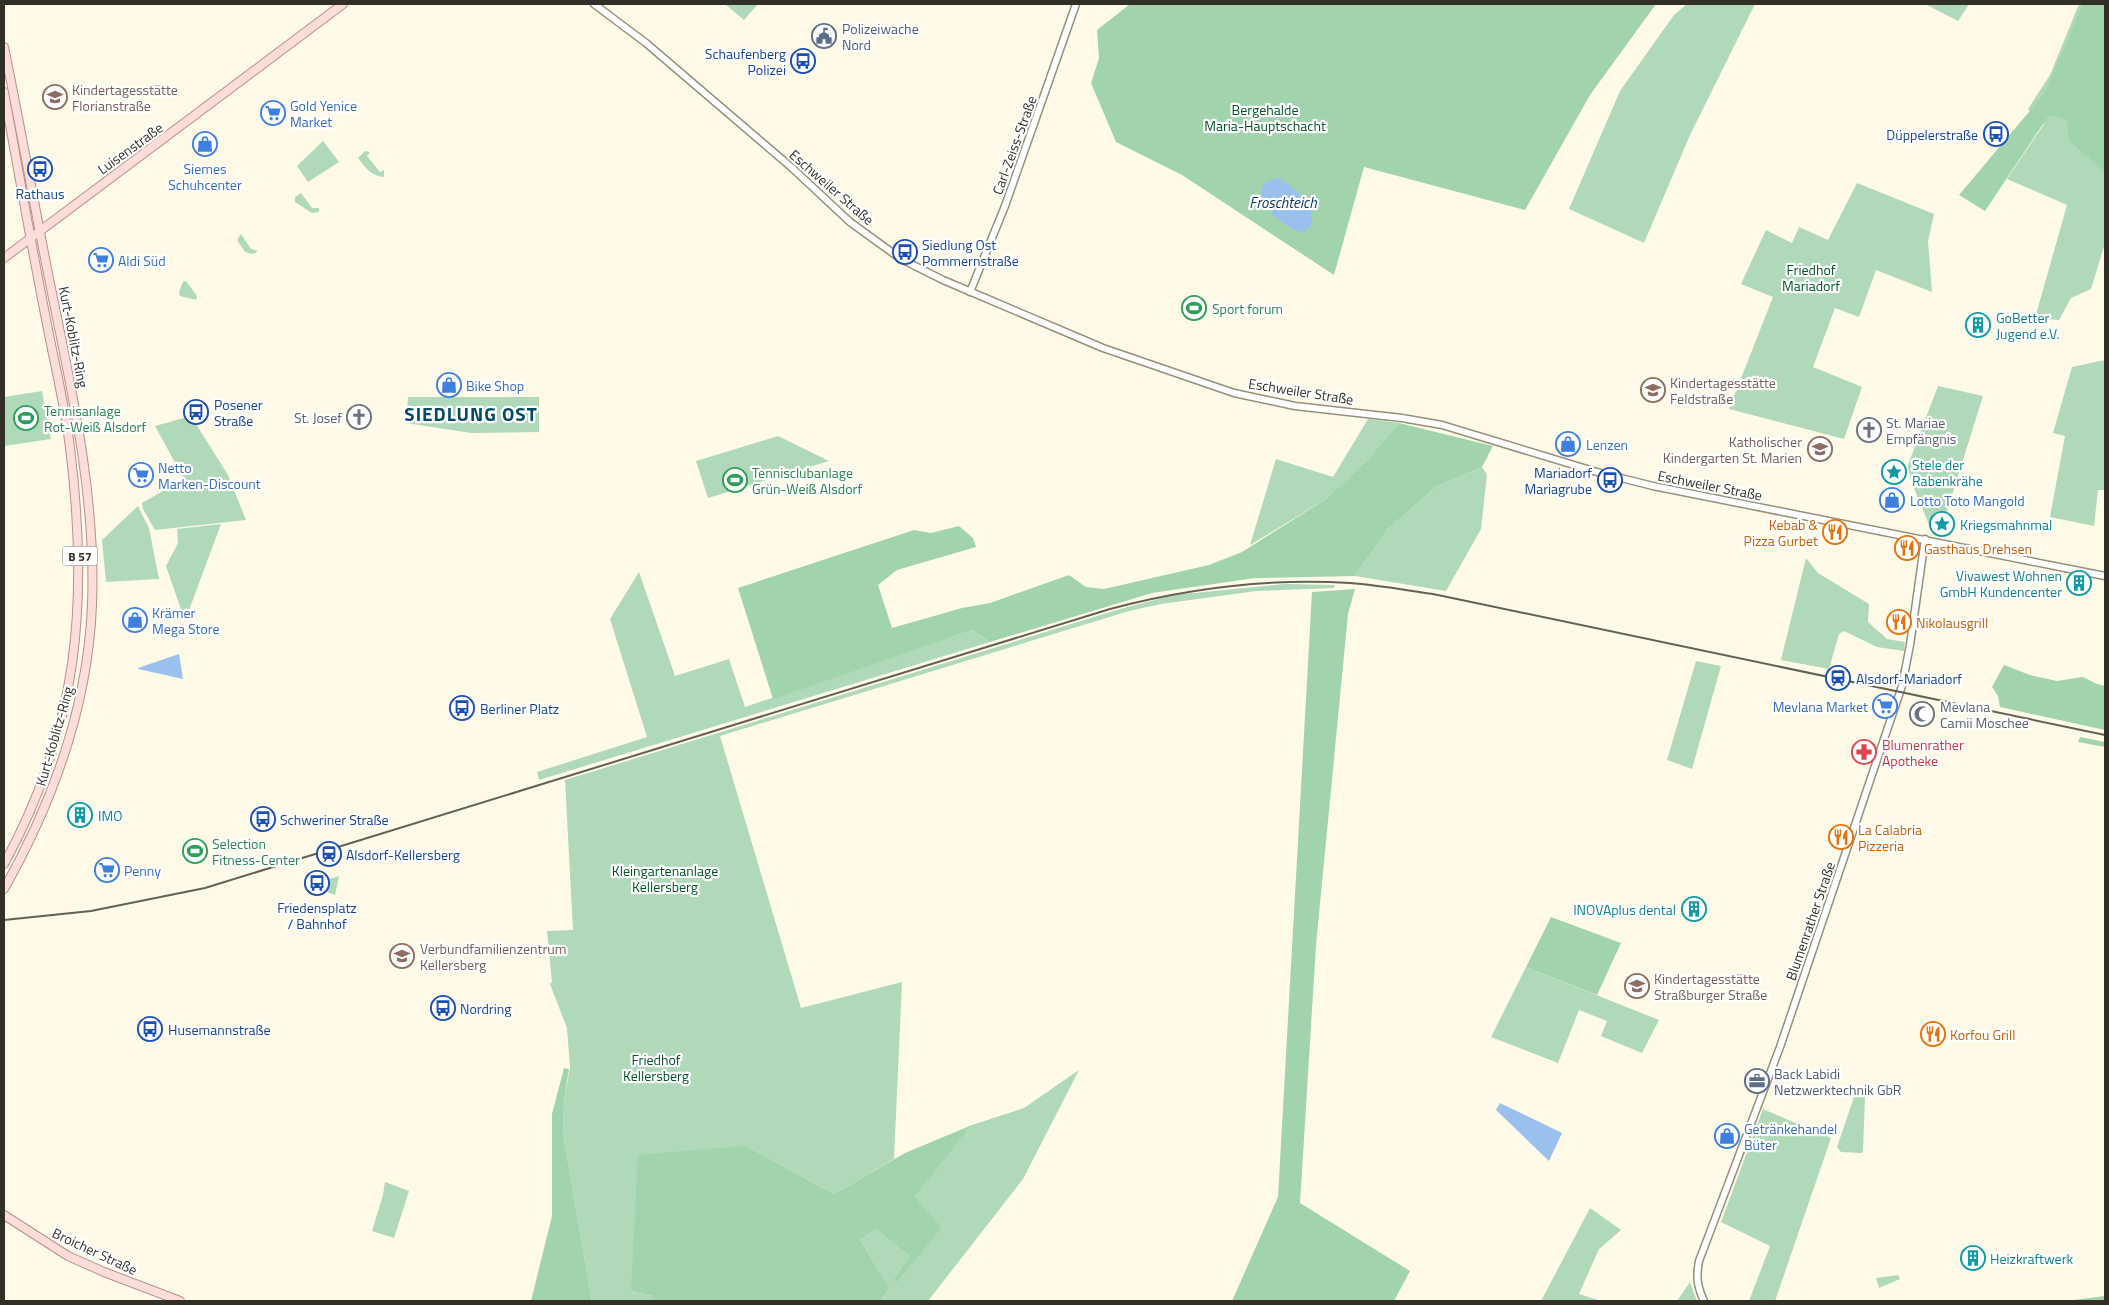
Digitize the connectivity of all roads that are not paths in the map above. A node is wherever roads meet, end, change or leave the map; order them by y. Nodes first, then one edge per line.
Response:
1 (343, 4) edge
2 (594, 4) edge
3 (1076, 4) edge
4 (4, 47) edge
5 (4, 92) edge
6 (41, 231) junction
7 (30, 238) junction
8 (4, 258) edge
9 (970, 292) junction
10 (1925, 540) junction
11 (2105, 576) edge
12 (4, 864) edge
13 (4, 889) edge
14 (4, 1215) edge
15 (180, 1301) edge
16 (1704, 1301) edge

1 - 6 main road, Luisenstraße
2 - 9 street, Eschweiler Straße
3 - 9 street, Carl-Zeiss-Straße
4 - 6 main road, Kurt-Koblitz-Ring / B 57
5 - 7 main road, Kurt-Koblitz-Ring / B 57
6 - 7 main road, Luisenstraße
6 - 13 main road, Kurt-Koblitz-Ring / B 57
7 - 8 main road, Luisenstraße
7 - 12 main road, Kurt-Koblitz-Ring / B 57
9 - 10 street, Eschweiler Straße
10 - 11 street, Eschweiler Straße
10 - 16 street, Blumenrather Straße
14 - 15 main road, Broicher Straße

